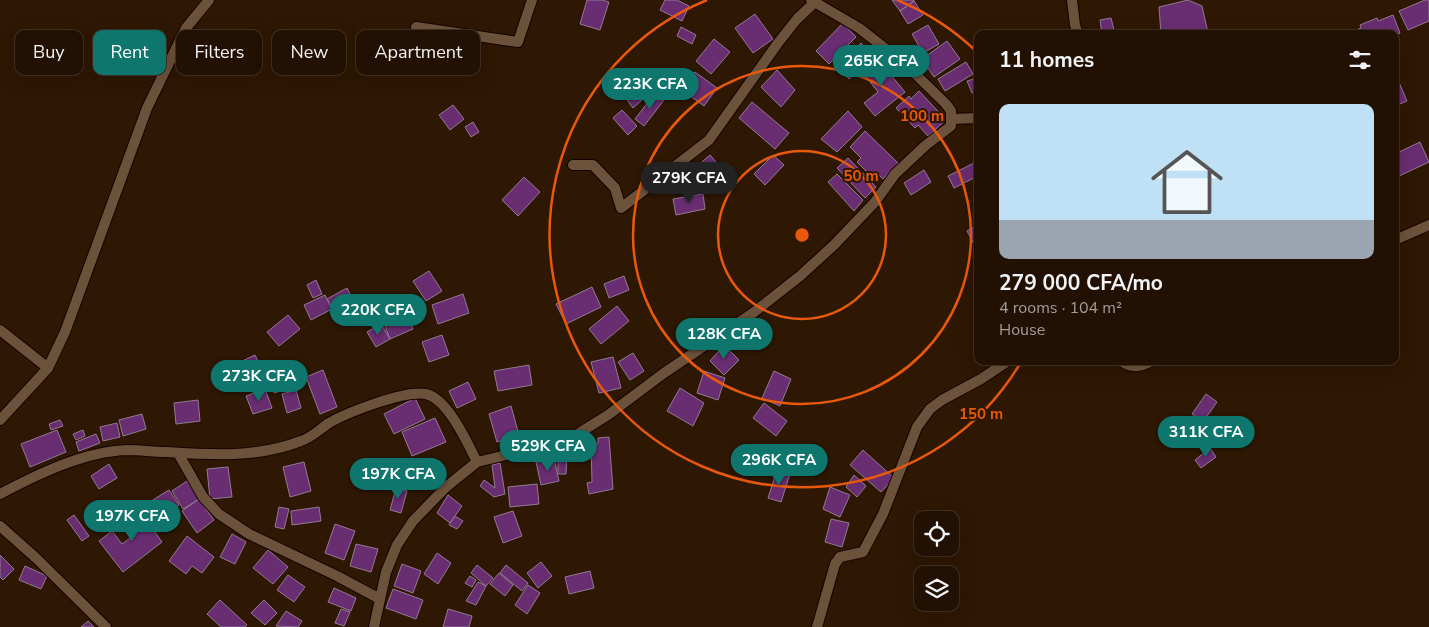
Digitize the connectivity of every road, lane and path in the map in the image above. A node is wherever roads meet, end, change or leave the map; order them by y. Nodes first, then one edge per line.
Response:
1 (209, 0) edge
2 (532, 0) edge
3 (1072, 0) edge
4 (813, 1) edge
5 (416, 27) dead end
6 (1077, 30) edge
7 (952, 118) junction
8 (974, 118) edge
9 (573, 165) dead end
10 (1429, 225) edge
11 (1399, 238) edge
12 (0, 330) edge
13 (1002, 365) edge
14 (1126, 365) edge
15 (1143, 365) edge
16 (48, 368) junction
17 (0, 420) edge
18 (178, 453) junction
19 (477, 462) junction
20 (0, 494) edge
21 (0, 526) edge
22 (380, 599) junction
23 (106, 627) edge
24 (374, 627) edge
25 (817, 627) edge

1 - 16 street
2 - 5 street
3 - 6 street
4 - 7 street
4 - 9 street
7 - 8 street
7 - 19 street
10 - 11 street
12 - 16 street
13 - 25 street
14 - 15 street
16 - 17 street
18 - 19 street
18 - 20 street
18 - 22 street
19 - 22 street
21 - 23 street
22 - 24 street

